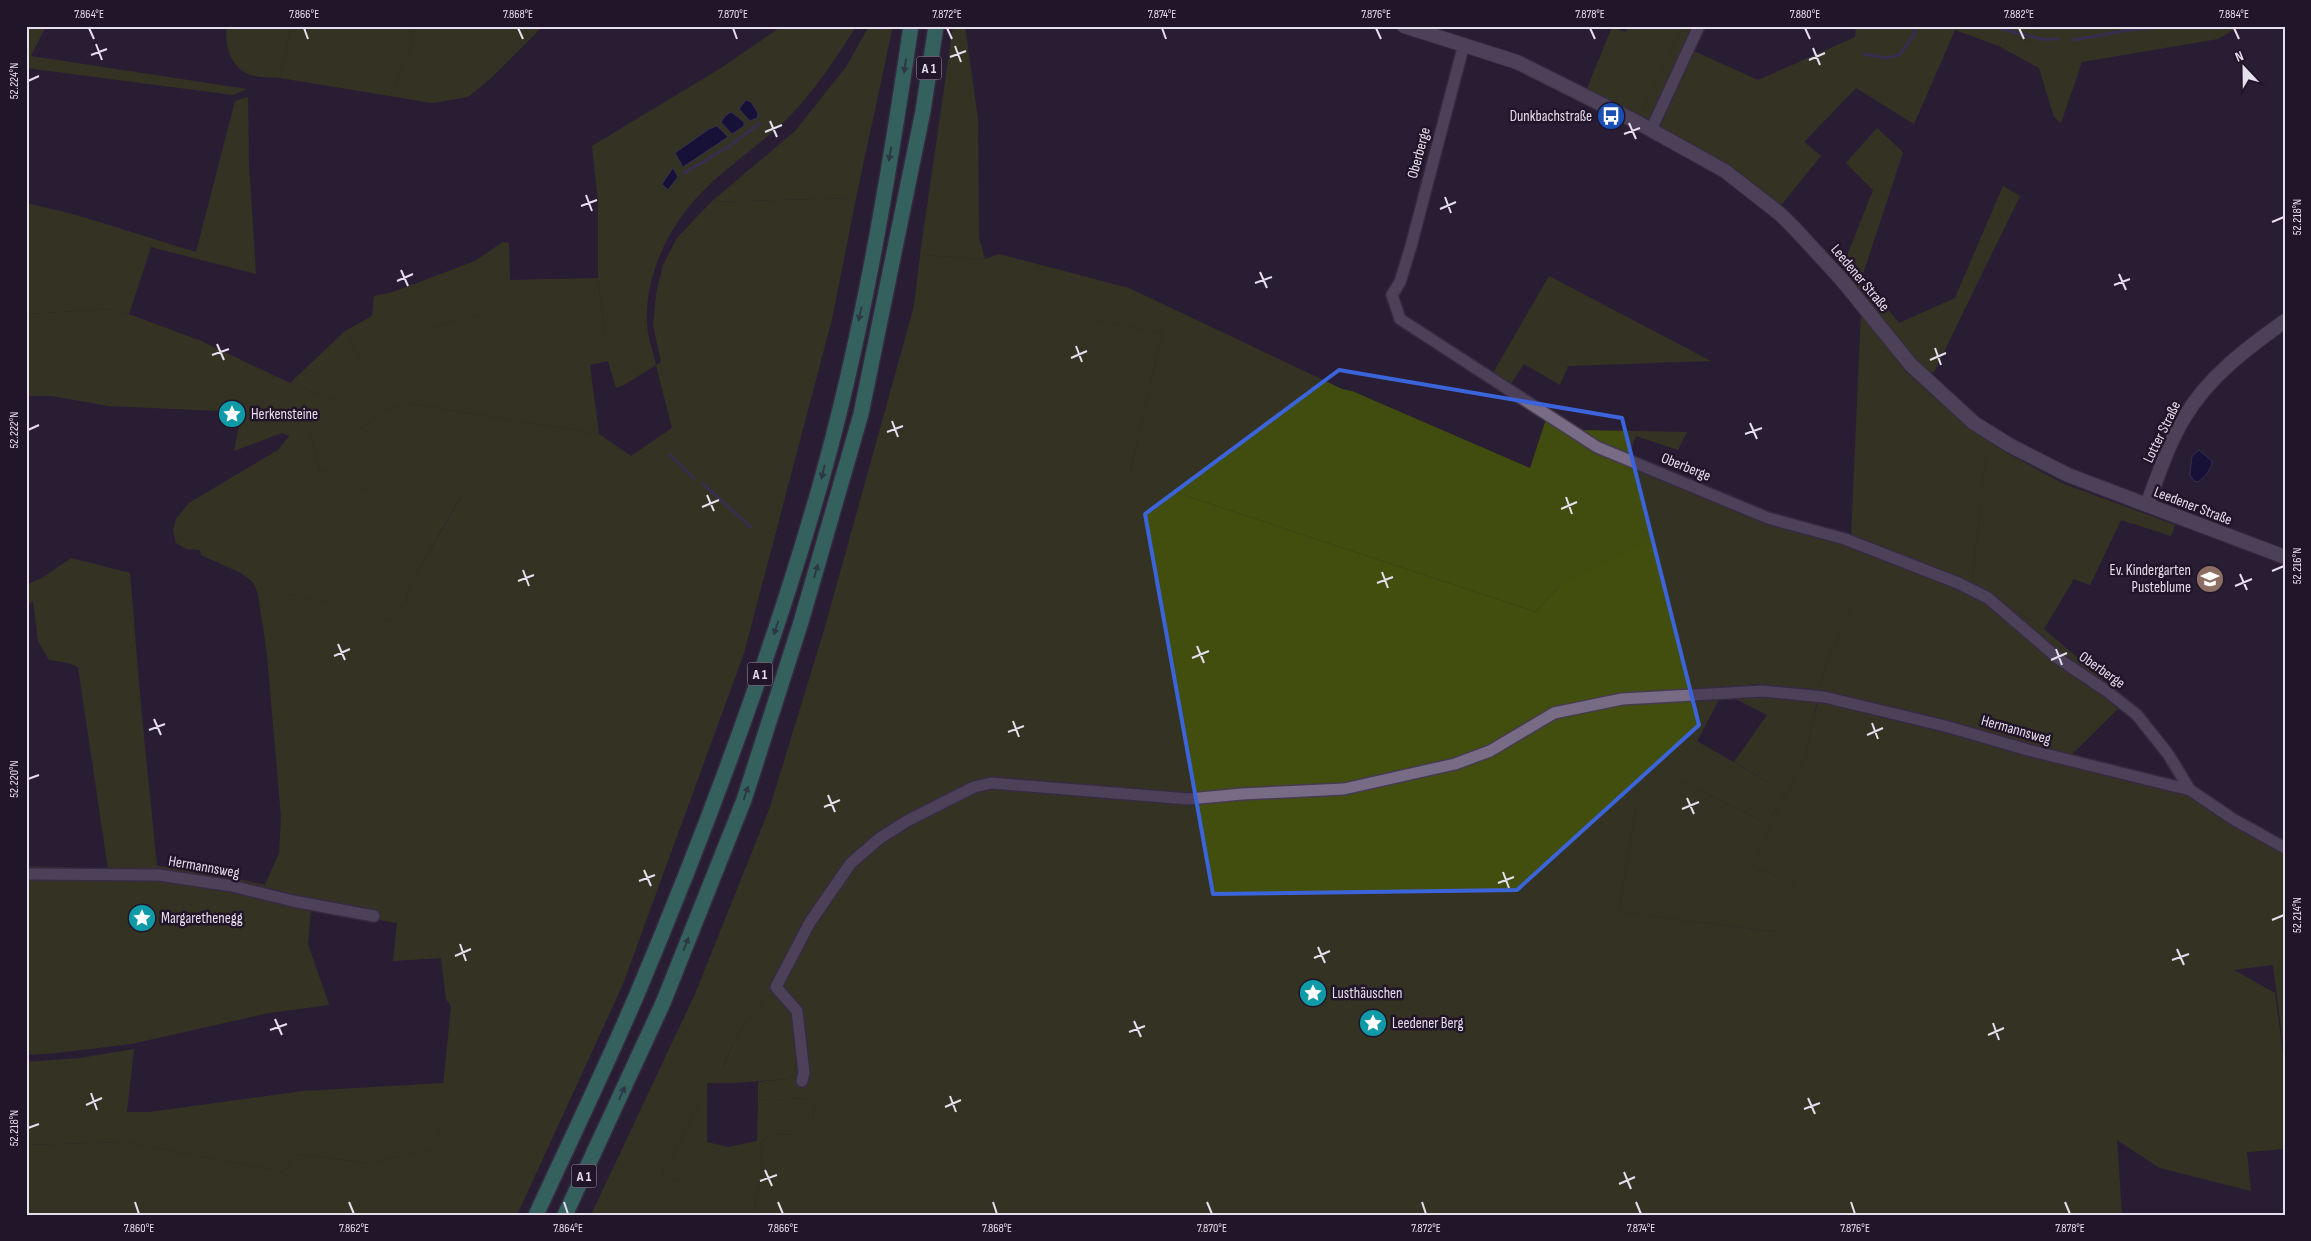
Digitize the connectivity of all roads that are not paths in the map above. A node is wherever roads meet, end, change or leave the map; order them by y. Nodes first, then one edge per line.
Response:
1 (911, 26) edge
2 (936, 26) edge
3 (1404, 26) edge
4 (1699, 26) edge
5 (1464, 44) junction
6 (1651, 130) junction
7 (2285, 321) edge
8 (2147, 505) junction
9 (2285, 557) edge
10 (2190, 790) junction
11 (2285, 848) edge
12 (26, 874) edge
13 (374, 916) dead end
14 (802, 1081) dead end
15 (536, 1215) edge
16 (565, 1215) edge

1 -> 15 highway, A 1
16 -> 2 highway, A 1
3 - 5 street, Leedener Straße
4 - 6 street
5 - 6 street, Leedener Straße
5 - 10 street, Oberberge
6 - 8 street, Leedener Straße
7 - 8 street, Lotter Straße
8 - 9 street, Leedener Straße
10 - 11 street, Hermannsweg
10 - 14 street, Hermannsweg
12 - 13 street, Hermannsweg

